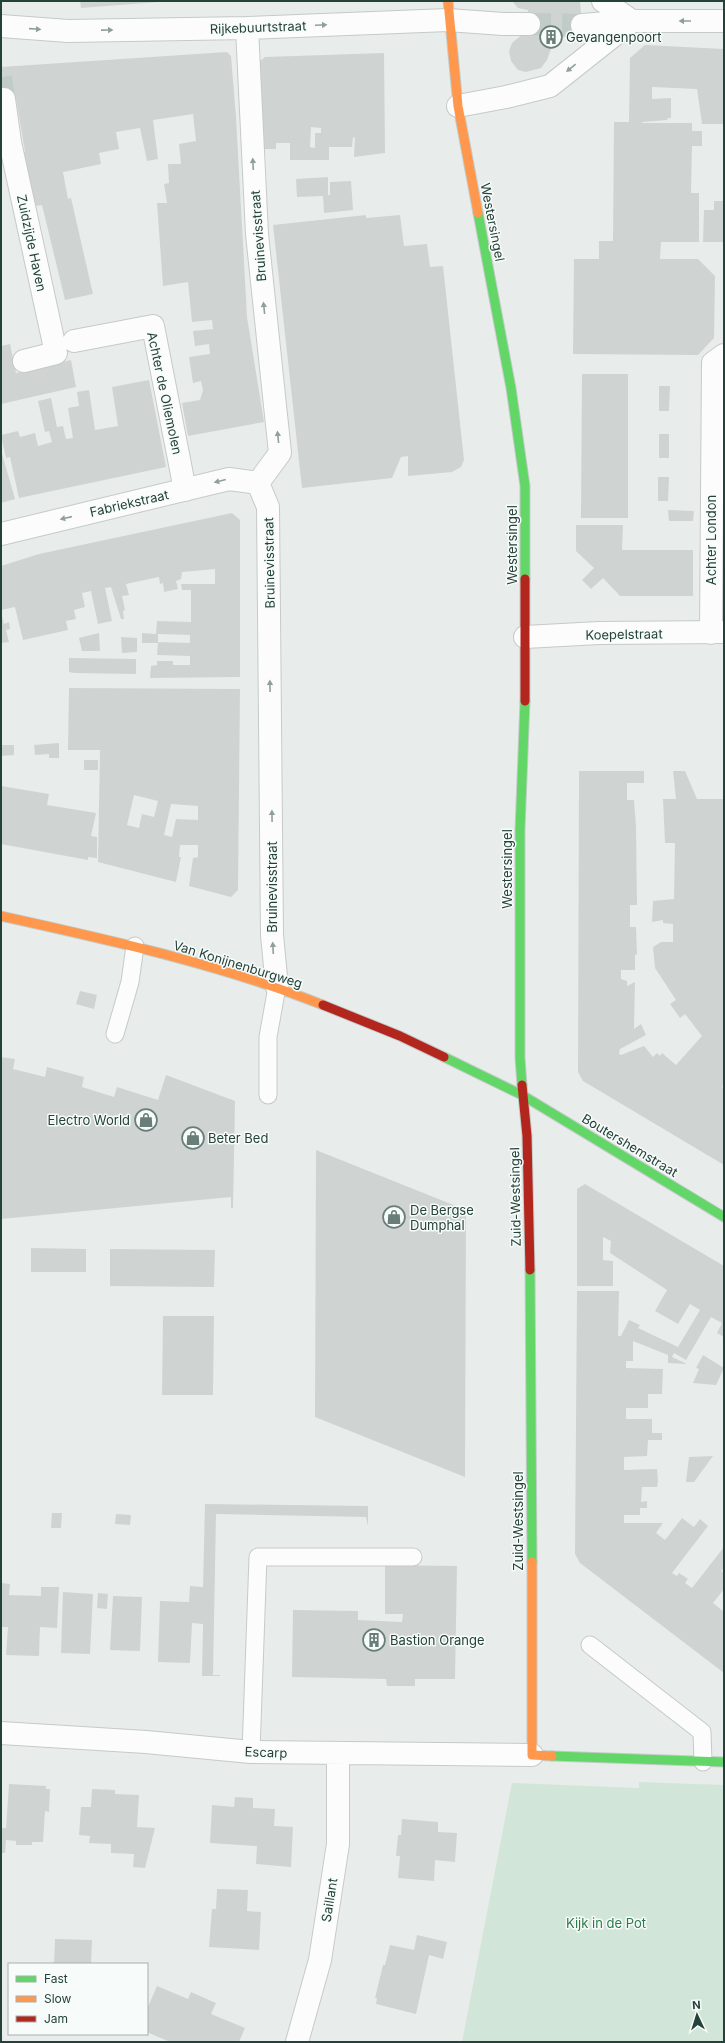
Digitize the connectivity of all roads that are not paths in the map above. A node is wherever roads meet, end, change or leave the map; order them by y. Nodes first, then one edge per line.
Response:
1 (603, 1) edge
2 (448, 10) edge
3 (632, 21) junction
4 (724, 21) edge
5 (528, 24) tunnel mouth
6 (582, 25) tunnel mouth
7 (1, 26) edge
8 (247, 28) junction
9 (4, 99) dead end
10 (458, 106) junction
11 (74, 341) dead end
12 (724, 355) edge
13 (24, 361) dead end
14 (718, 447) edge
15 (258, 483) junction
16 (185, 490) junction
17 (1, 534) edge
18 (717, 632) edge
19 (524, 637) junction
20 (1, 916) edge
21 (136, 946) junction
22 (277, 987) junction
23 (115, 1034) dead end
24 (268, 1095) dead end
25 (522, 1095) junction
26 (724, 1217) edge
27 (412, 1557) dead end
28 (590, 1645) dead end
29 (1, 1734) edge
30 (251, 1752) junction
31 (338, 1754) junction
32 (532, 1755) junction
33 (703, 1762) junction
34 (724, 1762) edge
35 (298, 2042) edge

1 - 3 street
2 - 5 street, Rijkebuurtstraat
8 -> 2 street, Rijkebuurtstraat
2 - 10 main road, Westersingel
4 -> 3 street
3 - 6 street
3 -> 10 street
7 -> 8 street, Rijkebuurtstraat
15 -> 8 street, Bruinevisstraat
9 - 13 street, Zuidzijde Haven
10 - 19 main road, Westersingel
11 - 16 street, Achter de Oliemolen
12 - 14 street, Achter London
14 - 18 street, Achter London
15 -> 16 street, Fabriekstraat
22 -> 15 street, Bruinevisstraat
16 -> 17 street, Fabriekstraat
18 - 19 street, Koepelstraat
19 - 25 main road, Westersingel
20 - 21 main road, Van Konijnenburgweg
21 - 22 main road, Van Konijnenburgweg
21 - 23 lane
22 - 24 lane
22 - 25 main road, Van Konijnenburgweg
25 - 26 main road, Boutershemstraat
25 - 32 main road, Zuid-Westsingel
27 - 30 lane
28 - 33 lane
29 - 30 street, Escarp
30 - 31 street, Escarp
31 - 32 street, Escarp
31 - 35 street, Saillant
32 - 33 main road
33 - 34 main road

